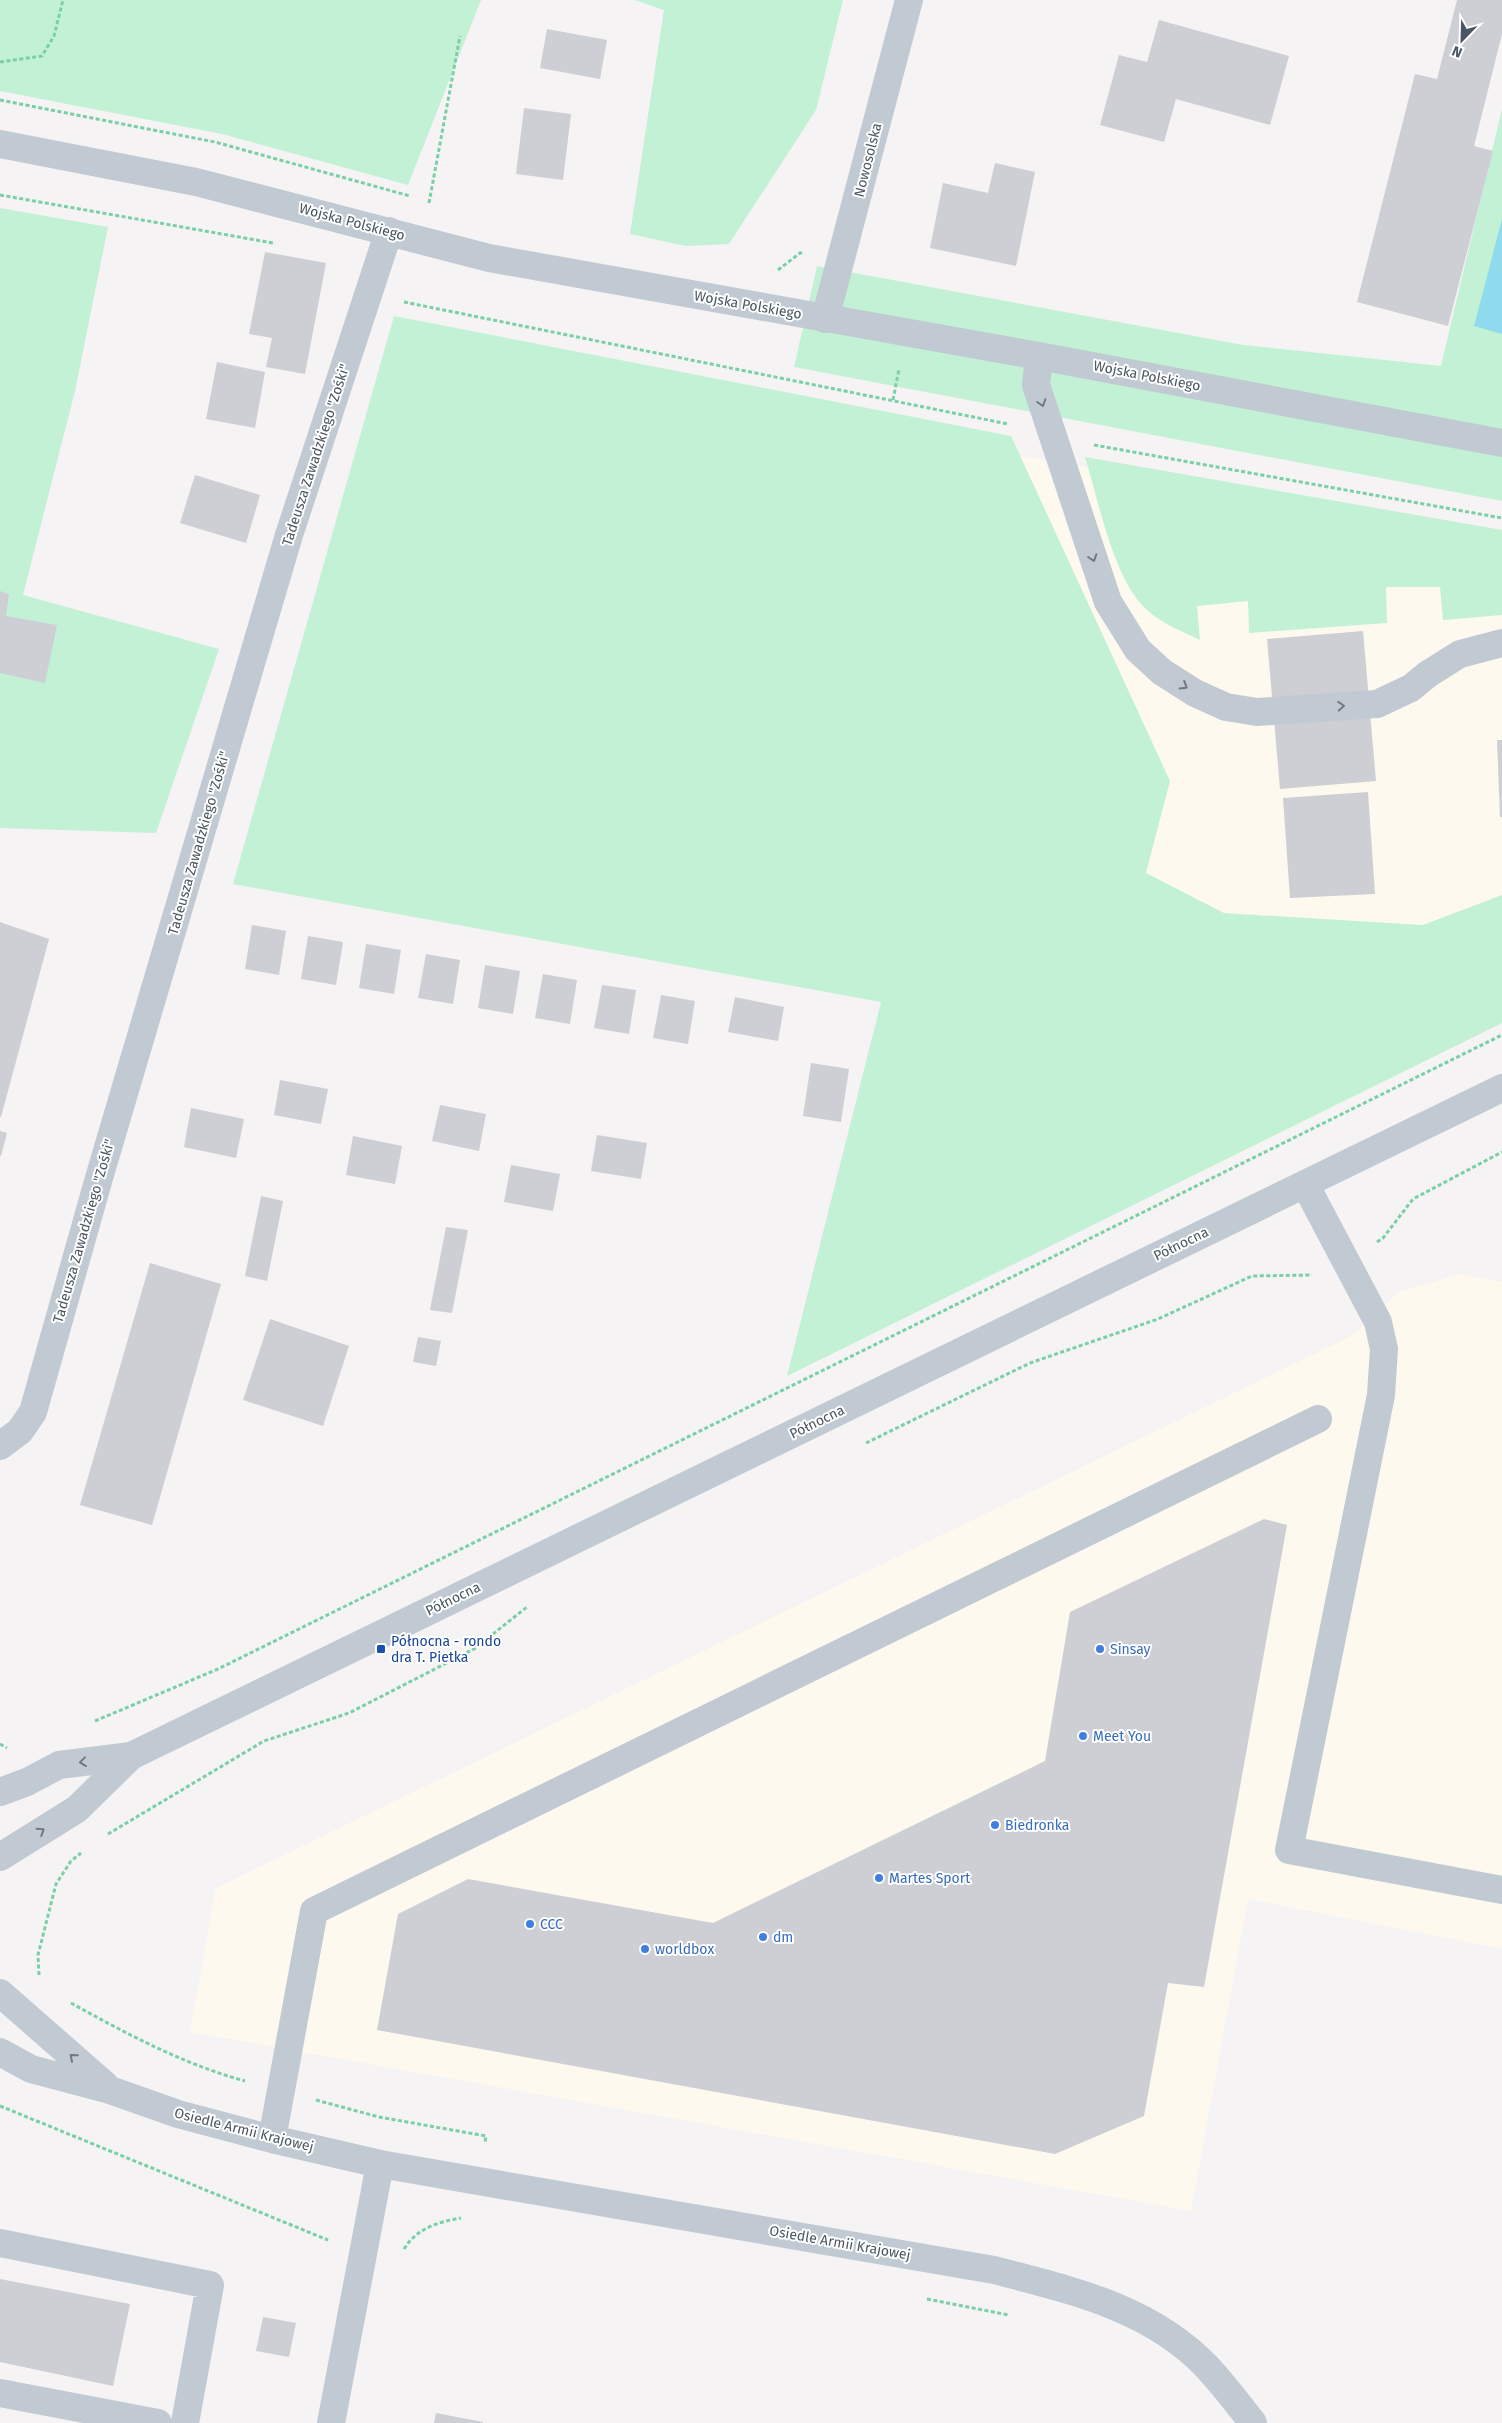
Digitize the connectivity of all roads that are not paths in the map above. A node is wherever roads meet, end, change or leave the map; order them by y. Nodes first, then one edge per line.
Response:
1 (909, 0) edge
2 (0, 144) edge
3 (390, 231) junction
4 (825, 319) junction
5 (1039, 356) junction
6 (1502, 443) edge
7 (1502, 643) edge
8 (1502, 1088) edge
9 (1305, 1184) junction
10 (1318, 1419) dead end
11 (0, 1446) edge
12 (131, 1756) junction
13 (0, 1792) edge
14 (0, 1858) edge
15 (1502, 1890) edge
16 (0, 1993) edge
17 (0, 2052) edge
18 (110, 2090) junction
19 (272, 2139) junction
20 (380, 2164) junction
21 (0, 2243) edge
22 (0, 2393) edge
23 (158, 2423) edge
24 (185, 2423) edge
25 (332, 2423) edge
26 (1253, 2423) edge

1 - 4 street, Nowosolska
2 - 3 street, Wojska Polskiego
3 - 4 street, Wojska Polskiego
3 - 11 street, Tadeusza Zawadzkiego "Zośki"
4 - 5 street, Wojska Polskiego
5 - 6 street, Wojska Polskiego
5 -> 7 street
8 - 9 street, Północna
9 - 12 street, Północna
9 - 15 street
10 - 19 street
12 -> 13 street
14 -> 12 street
18 -> 16 street, Osiedle Armii Krajowej
17 - 18 street, Osiedle Armii Krajowej
18 - 19 street, Osiedle Armii Krajowej
19 - 20 street, Osiedle Armii Krajowej
20 - 25 street
20 - 26 street, Osiedle Armii Krajowej
21 - 24 street
22 - 23 street

